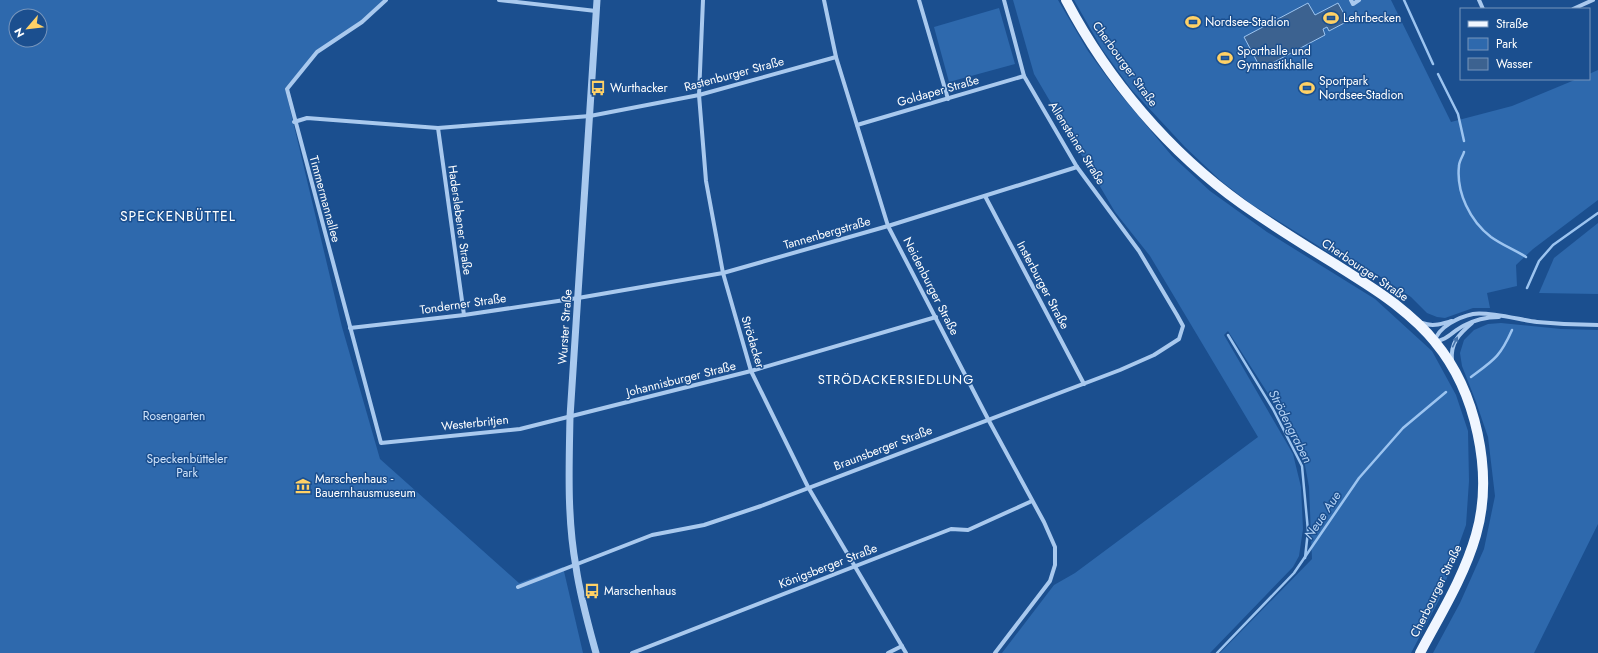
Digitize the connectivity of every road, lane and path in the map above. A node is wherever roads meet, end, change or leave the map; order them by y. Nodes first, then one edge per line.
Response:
1 (386, 0) edge
2 (499, 0) edge
3 (597, 0) edge
4 (703, 0) edge
5 (824, 0) edge
6 (919, 0) edge
7 (1004, 0) edge
8 (1066, 0) edge
9 (1351, 0) edge
10 (1359, 0) edge
11 (1593, 0) edge
12 (1575, 8) edge
13 (596, 11) junction
14 (836, 57) junction
15 (1024, 76) junction
16 (699, 95) junction
17 (948, 99) junction
18 (590, 116) junction
19 (294, 122) junction
20 (857, 125) junction
21 (438, 128) junction
22 (1077, 167) junction
23 (985, 196) junction
24 (888, 226) junction
25 (722, 273) junction
26 (578, 298) junction
27 (464, 315) junction
28 (936, 317) junction
29 (1411, 317) junction
30 (1499, 317) junction
31 (1460, 319) junction
32 (1475, 321) junction
33 (1598, 325) edge
34 (1183, 326) joint
35 (350, 328) junction
36 (1435, 341) junction
37 (751, 371) junction
38 (1454, 371) junction
39 (1084, 384) junction
40 (570, 417) junction
41 (988, 419) junction
42 (381, 443) joint
43 (808, 487) junction
44 (1032, 501) junction
45 (575, 566) junction
46 (854, 567) junction
47 (518, 586) dead end
48 (902, 646) junction
49 (596, 653) edge
50 (632, 653) edge
51 (888, 653) edge
52 (906, 653) edge
53 (994, 653) edge
54 (1420, 653) edge

1 - 19 street, Timmermannallee
2 - 13 street
3 - 13 street, Wurster Straße
4 - 16 street, Strödacker
5 - 14 street, Neidenburger Straße
6 - 17 street
7 - 15 street, Allensteiner Straße
8 - 29 main road, Cherbourger Straße
9 - 10 street
11 - 12 street
13 - 18 street, Wurster Straße
14 - 16 street, Rastenburger Straße
14 - 20 street, Neidenburger Straße
15 - 17 street, Goldaper Straße
15 - 22 street, Allensteiner Straße
16 - 18 street, Rastenburger Straße
16 - 25 street, Strödacker
17 - 20 street, Goldaper Straße
18 - 21 street
18 - 26 street, Wurster Straße
19 - 21 street
19 - 35 street, Timmermannallee
20 - 24 street, Neidenburger Straße
21 - 27 street, Haderslebener Straße
22 - 23 street, Tannenbergstraße
22 - 34 street, Allensteiner Straße
23 - 24 street, Tannenbergstraße
23 - 39 street, Insterburger Straße
24 - 25 street, Tannenbergstraße
24 - 28 street, Neidenburger Straße
25 - 26 street, Tannenbergstraße
25 - 37 street, Strödacker
26 - 27 street, Tonderner Straße
26 - 40 street, Wurster Straße
27 - 35 street, Tonderner Straße
28 - 37 street, Johannisburger Straße
28 - 41 street, Neidenburger Straße
29 - 31 street
29 - 36 main road, Cherbourger Straße
30 - 31 street
30 - 32 street
30 - 33 street
31 - 36 street
32 - 36 street
38 -> 32 street
34 - 39 street, Braunsberger Straße
35 - 42 street, Timmermannallee
36 - 38 main road, Cherbourger Straße
37 - 40 street, Johannisburger Straße
37 - 43 street, Strödacker
38 - 54 main road, Cherbourger Straße
39 - 41 street, Braunsberger Straße
40 - 42 street, Westerbritjen
40 - 45 street, Wurster Straße
41 - 43 street, Braunsberger Straße
41 - 44 street, Neidenburger Straße
43 - 45 street, Braunsberger Straße
43 - 46 street, Strödacker
44 - 46 street, Königsberger Straße
44 - 53 street, Neidenburger Straße
45 - 47 street
45 - 49 street, Wurster Straße
46 - 48 street, Strödacker
46 - 50 street, Königsberger Straße
48 - 51 street
48 - 52 street, Strödacker

